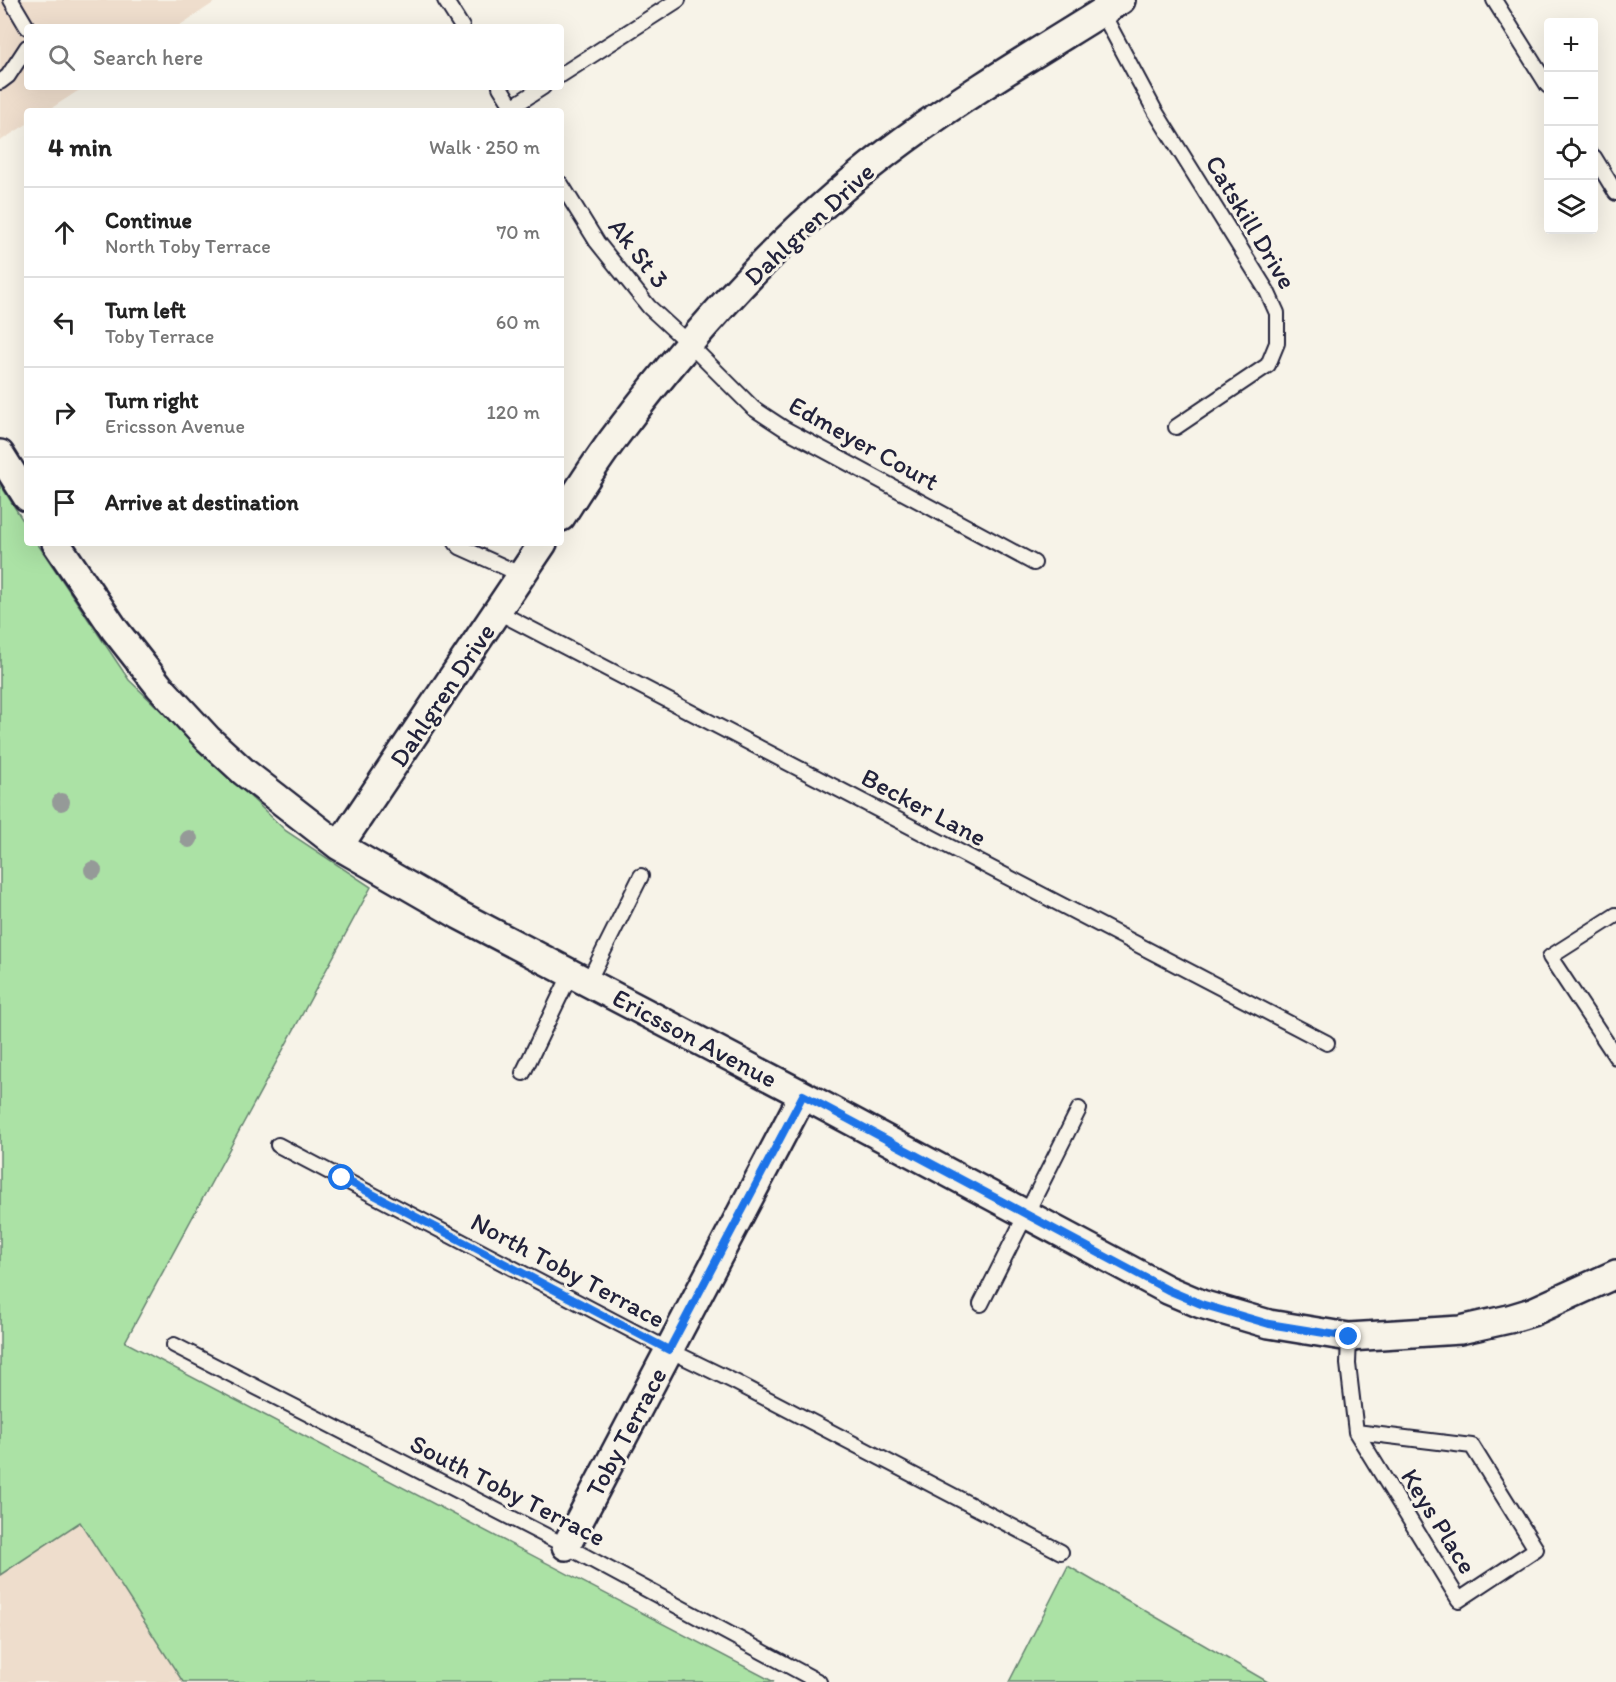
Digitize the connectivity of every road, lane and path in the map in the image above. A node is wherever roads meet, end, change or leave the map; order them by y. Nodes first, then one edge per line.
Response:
1 (11, 0) edge
2 (445, 0) edge
3 (678, 0) edge
4 (1494, 0) edge
5 (1111, 6) edge
6 (25, 24) edge
7 (460, 24) edge
8 (24, 52) edge
9 (564, 73) edge
10 (1544, 80) edge
11 (0, 82) edge
12 (502, 90) edge
13 (539, 90) edge
14 (512, 108) edge
15 (514, 108) edge
16 (1598, 165) edge
17 (564, 189) edge
18 (1616, 193) edge
19 (688, 343) junction
20 (1176, 427) dead end
21 (0, 454) edge
22 (24, 491) edge
23 (564, 512) edge
24 (58, 546) edge
25 (459, 546) edge
26 (541, 546) edge
27 (1034, 563) dead end
28 (522, 576) junction
29 (498, 612) junction
30 (339, 846) junction
31 (641, 876) dead end
32 (1616, 915) edge
33 (580, 978) junction
34 (1327, 1043) dead end
35 (1616, 1057) edge
36 (523, 1073) dead end
37 (803, 1095) junction
38 (1079, 1109) dead end
39 (278, 1145) dead end
40 (1026, 1215) junction
41 (1616, 1274) edge
42 (981, 1304) dead end
43 (1349, 1337) junction
44 (174, 1345) dead end
45 (669, 1350) junction
46 (1356, 1432) junction
47 (566, 1546) junction
48 (1061, 1552) dead end
49 (819, 1682) edge

1 - 6 lane
2 - 7 lane
3 - 9 lane
4 - 10 lane
5 - 19 street, Dahlgren Drive
5 - 20 lane, Catskill Drive
8 - 11 lane
12 - 14 lane
13 - 15 lane
16 - 18 lane
17 - 19 lane, Ak St 3
19 - 23 street, Dahlgren Drive
19 - 27 lane, Edmeyer Court
21 - 22 street
24 - 30 street, Ericsson Avenue
25 - 28 lane
26 - 28 street, Dahlgren Drive
28 - 29 street, Dahlgren Drive
29 - 30 street, Dahlgren Drive
29 - 34 lane, Becker Lane
30 - 33 street, Ericsson Avenue
31 - 33 lane
32 - 35 lane
33 - 36 lane
33 - 37 street, Ericsson Avenue
37 - 40 street, Ericsson Avenue
37 - 45 street, Toby Terrace
38 - 40 lane
39 - 45 lane, North Toby Terrace
40 - 42 lane
40 - 43 street, Ericsson Avenue
41 - 43 street, Ericsson Avenue
43 - 46 lane, Keys Place
44 - 47 lane, South Toby Terrace
45 - 47 street, Toby Terrace
45 - 48 lane, North Toby Terrace
46 - 46 lane, Keys Place
47 - 49 lane, South Toby Terrace

